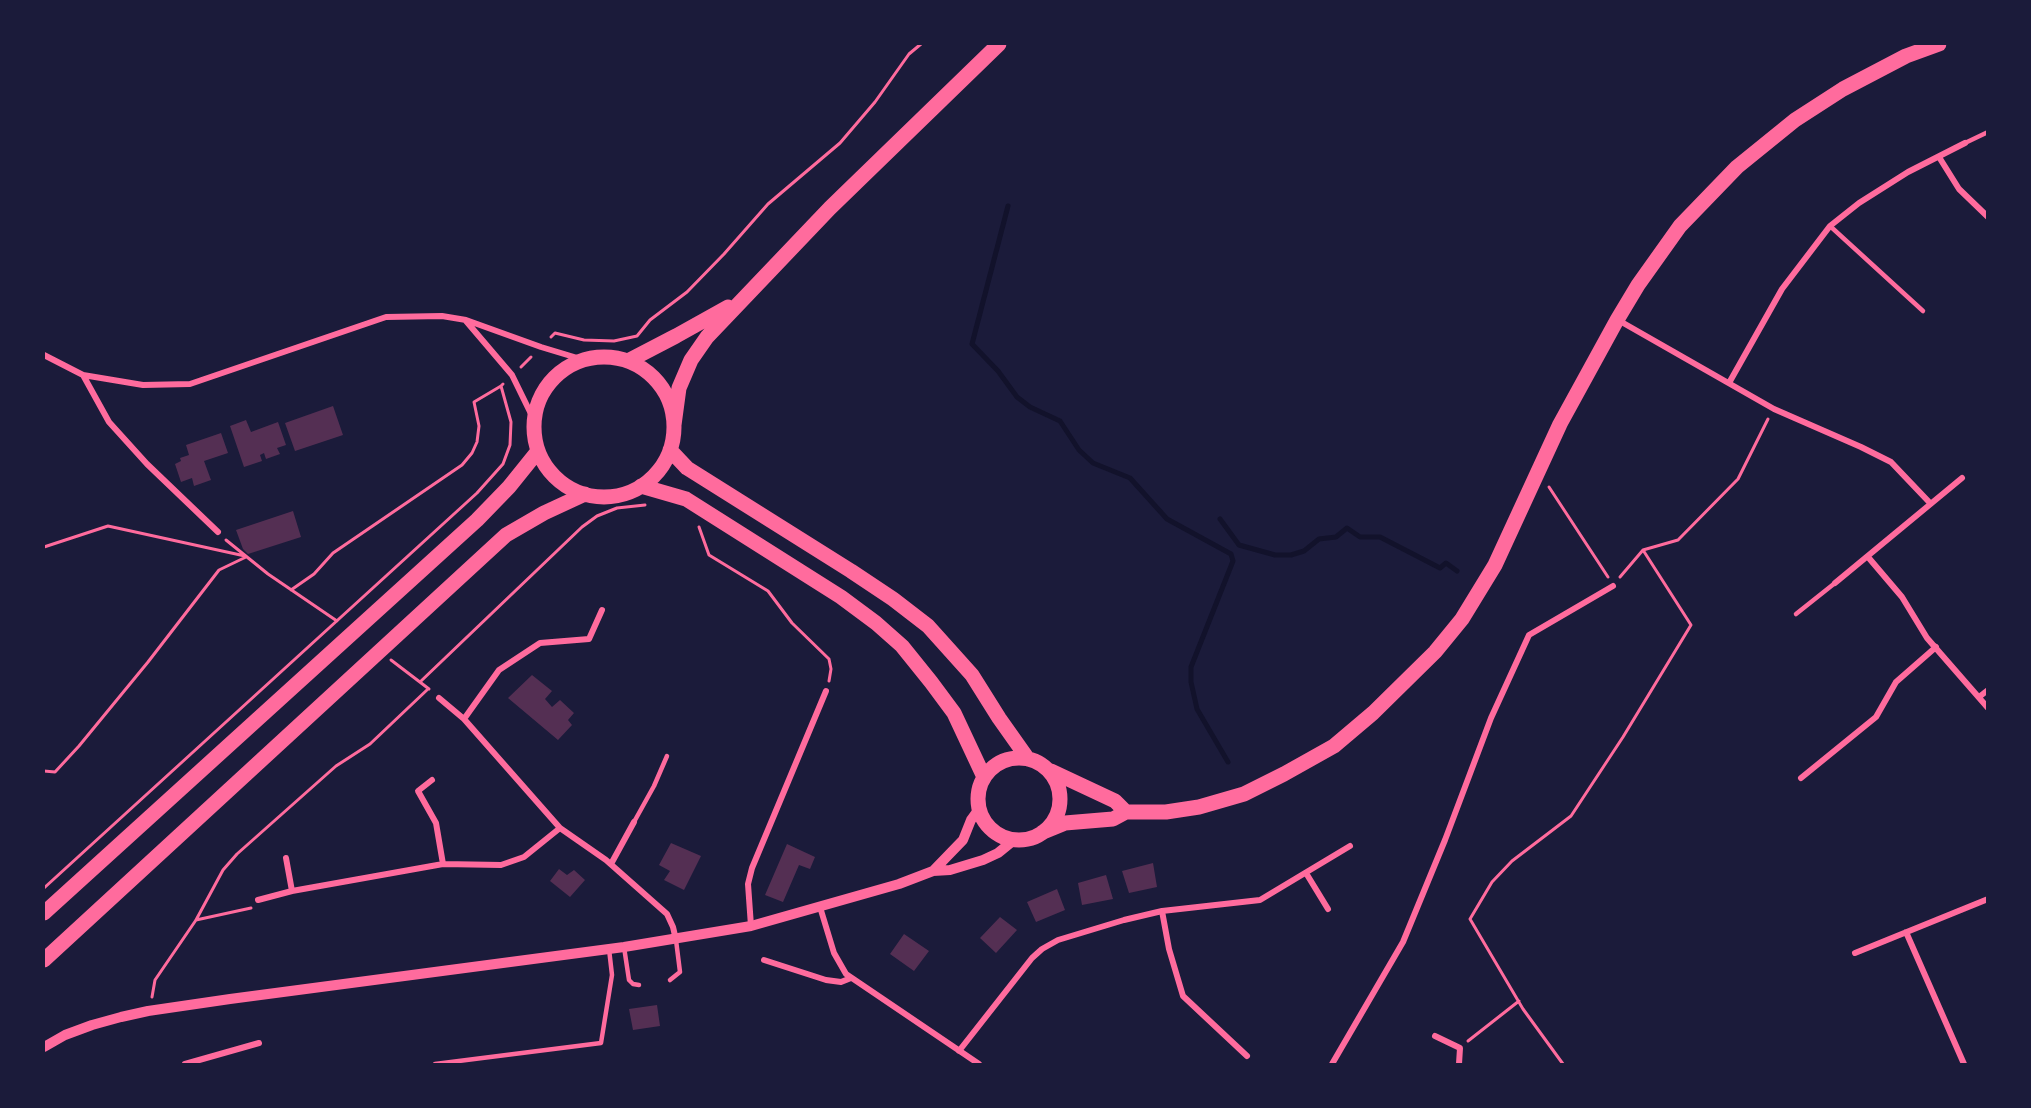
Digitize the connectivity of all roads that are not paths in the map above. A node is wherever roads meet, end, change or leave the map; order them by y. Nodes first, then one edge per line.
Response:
1 (999, 44) edge
2 (1939, 44) edge
3 (1988, 132) edge
4 (1965, 143) joint
5 (1939, 157) junction
6 (1988, 217) edge
7 (1830, 226) junction
8 (741, 299) junction
9 (1923, 311) dead end
10 (466, 320) junction
11 (1617, 320) junction
12 (44, 355) edge
13 (584, 360) junction
14 (628, 361) junction
15 (83, 375) junction
16 (1729, 384) junction
17 (534, 420) junction
18 (674, 425) junction
19 (670, 450) junction
20 (538, 451) junction
21 (1962, 477) dead end
22 (641, 486) junction
23 (585, 494) junction
24 (1930, 503) junction
25 (218, 532) road end
26 (1868, 557) junction
27 (1835, 583) joint
28 (1613, 586) road end
29 (602, 610) dead end
30 (1796, 614) dead end
31 (1936, 647) junction
32 (1988, 690) edge
33 (826, 691) road end
34 (1979, 697) junction
35 (439, 698) road end
36 (1988, 708) edge
37 (464, 719) junction
38 (667, 756) dead end
39 (1034, 762) junction
40 (984, 777) junction
41 (1801, 778) dead end
42 (432, 780) dead end
43 (979, 809) junction
44 (1126, 812) junction
45 (634, 822) joint
46 (560, 828) junction
47 (1043, 832) junction
48 (1014, 840) junction
49 (1350, 846) dead end
50 (286, 858) dead end
51 (443, 864) junction
52 (611, 864) junction
53 (933, 871) junction
54 (1306, 873) junction
55 (292, 891) junction
56 (1988, 899) edge
57 (258, 900) road end
58 (820, 907) junction
59 (1328, 909) dead end
60 (1162, 911) junction
61 (44, 913) edge
62 (752, 926) junction
63 (1906, 932) junction
64 (676, 940) junction
65 (624, 947) junction
66 (609, 950) junction
67 (1855, 953) dead end
68 (44, 960) edge
69 (764, 960) dead end
70 (850, 978) junction
71 (670, 980) dead end
72 (639, 985) dead end
73 (1435, 1036) dead end
74 (260, 1043) dead end
75 (44, 1047) edge
76 (959, 1051) junction
77 (1247, 1056) dead end
78 (185, 1065) edge
79 (435, 1065) edge
80 (979, 1065) edge
81 (1332, 1065) edge
82 (1459, 1065) edge
83 (1964, 1065) edge

1 - 8 main road
2 - 11 main road
3 - 4 lane
4 - 5 street
5 - 6 street
5 - 7 street
7 - 9 lane
7 - 16 street
8 - 14 main road
8 - 18 main road
10 - 13 street
10 - 15 street
10 - 17 street
11 - 16 street
11 - 44 main road
12 - 15 street
13 - 14 main road
13 - 17 main road
14 - 18 main road
15 - 25 street
16 - 24 street
17 - 20 main road
18 - 19 main road
19 - 22 main road
19 - 39 main road
20 - 23 main road
20 - 61 main road
21 - 24 street
22 - 23 main road
22 - 40 main road
23 - 68 main road
24 - 26 street
26 - 27 street
26 - 31 street
27 - 30 lane
28 - 81 street
29 - 37 street
31 - 34 street
31 - 41 street
32 - 34 street
33 - 62 street
34 - 36 street
35 - 37 street
37 - 46 street
38 - 45 lane
39 - 40 main road
39 - 44 main road
39 - 47 main road
40 - 43 main road
42 - 51 street
43 - 48 main road
43 - 53 street
44 - 47 main road
45 - 52 street
46 - 51 street
46 - 52 street
47 - 48 main road
48 - 53 street
49 - 54 street
50 - 55 street
51 - 55 street
52 - 64 street
53 - 58 street
54 - 59 street
54 - 60 street
55 - 57 street
56 - 63 street
58 - 62 street
58 - 70 street
60 - 76 street
60 - 77 street
62 - 64 street
63 - 67 street
63 - 83 street
64 - 65 street
64 - 71 lane
65 - 66 street
65 - 72 lane
66 - 75 street
66 - 79 lane
69 - 70 street
70 - 76 street
73 - 82 street
74 - 78 street
76 - 80 street

